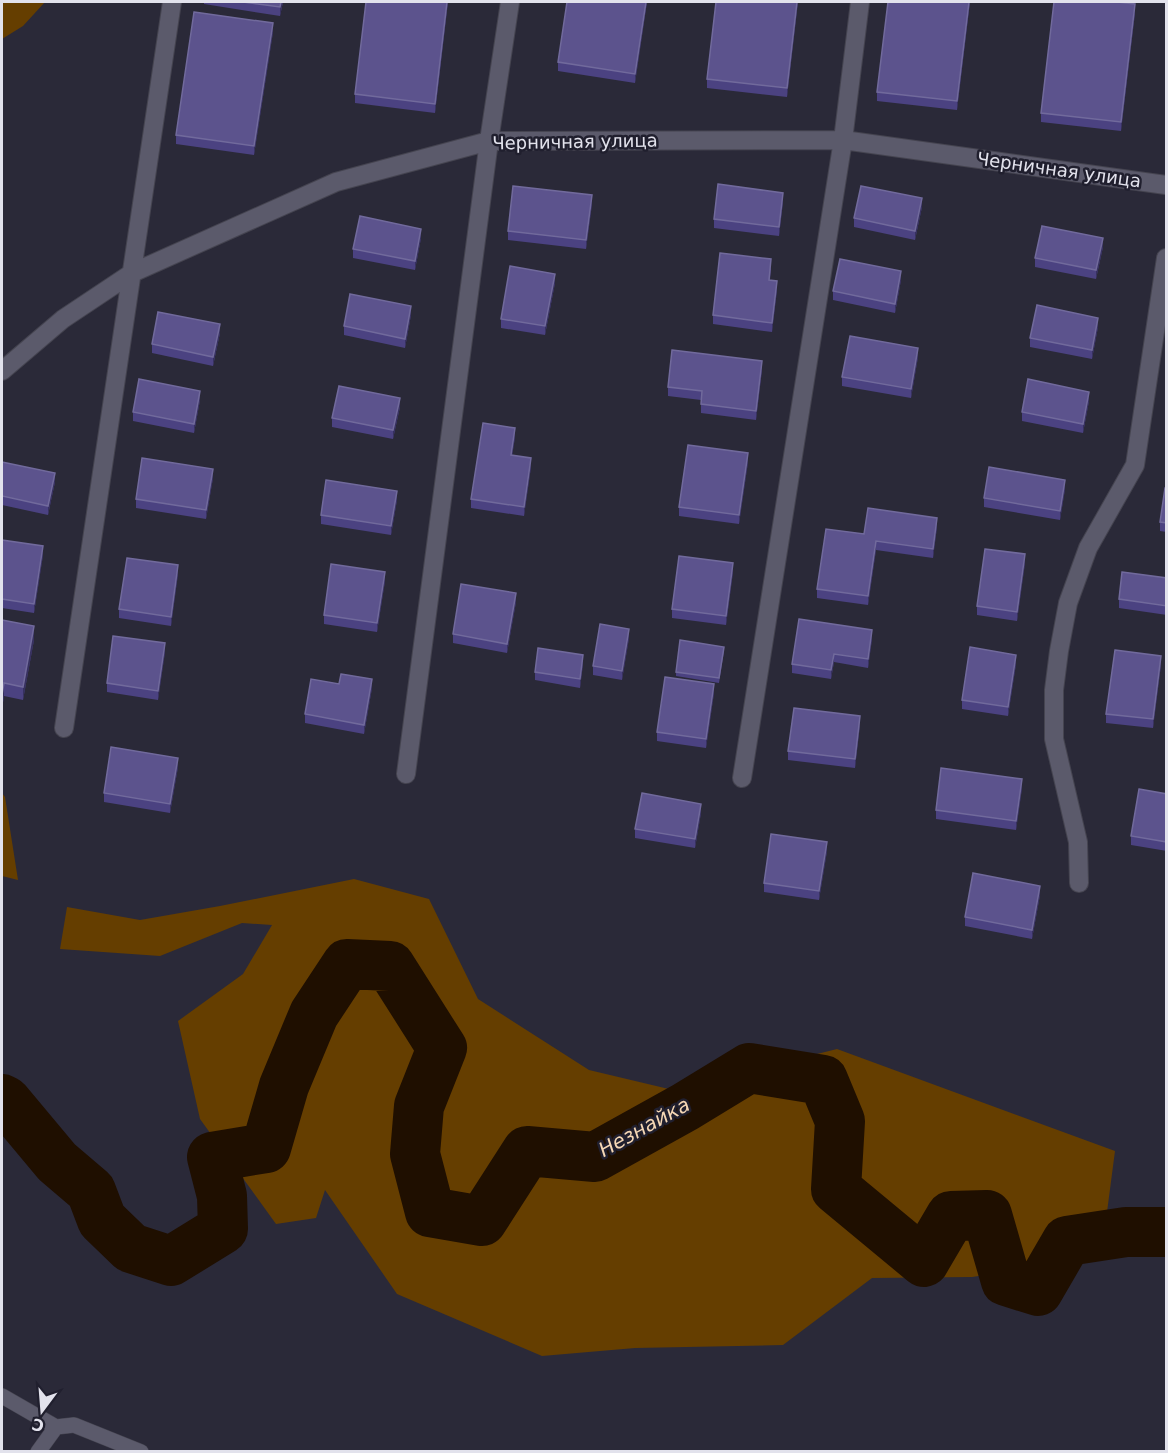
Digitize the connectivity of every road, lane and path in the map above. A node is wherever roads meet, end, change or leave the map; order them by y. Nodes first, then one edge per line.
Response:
1 (172, 2) edge
2 (510, 2) edge
3 (860, 2) edge
4 (843, 140) junction
5 (489, 141) junction
6 (1167, 185) edge
7 (1167, 258) edge
8 (132, 273) junction
9 (2, 371) edge
10 (64, 728) dead end
11 (406, 774) dead end
12 (742, 778) dead end
13 (1079, 883) dead end
14 (2, 1396) edge
15 (56, 1427) junction
16 (38, 1452) edge
17 (141, 1452) edge

1 - 8 street
2 - 5 street
3 - 4 street
4 - 5 street, Черничная улица
4 - 6 street, Черничная улица
4 - 12 street
5 - 8 street, Черничная улица
5 - 11 street
7 - 13 street
8 - 9 street, Черничная улица
8 - 10 street
14 - 15 lane
15 - 16 lane
15 - 17 lane

